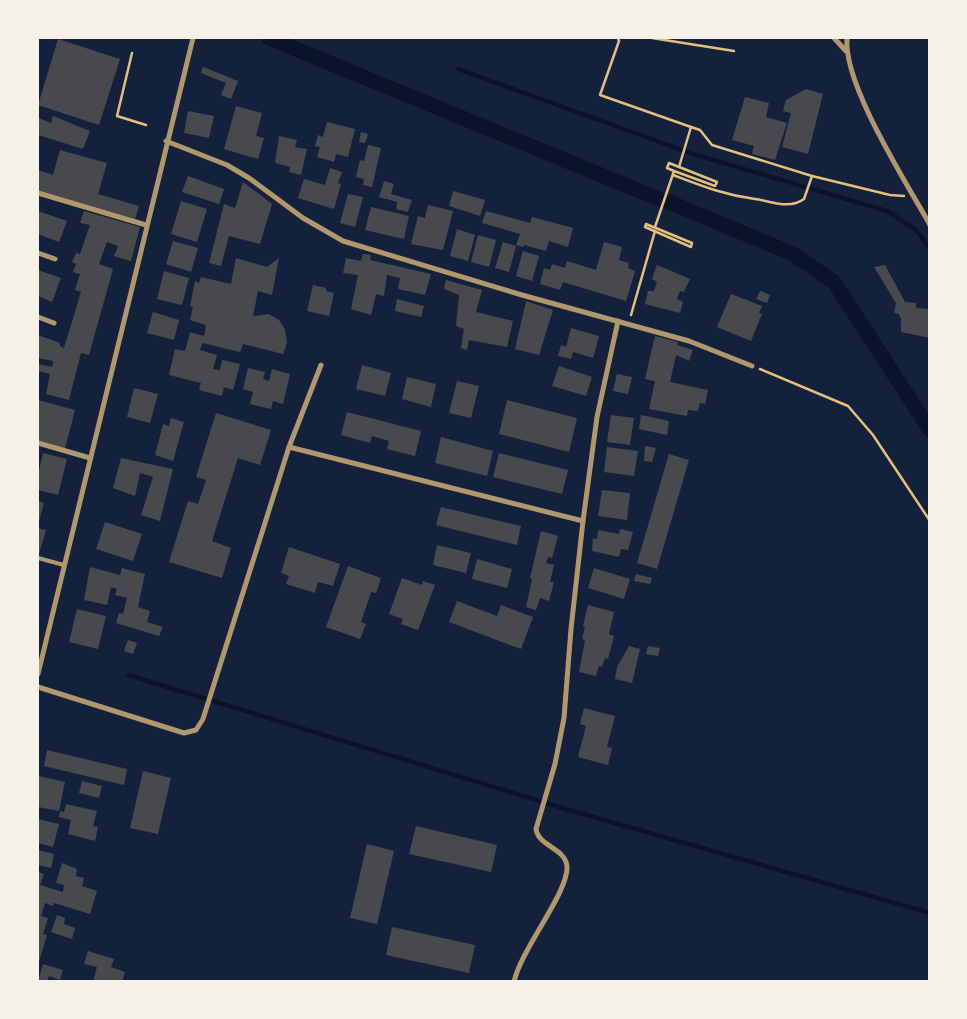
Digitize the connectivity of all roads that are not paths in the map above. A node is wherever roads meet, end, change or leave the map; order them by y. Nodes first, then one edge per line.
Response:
1 (193, 38) edge
2 (834, 38) edge
3 (847, 38) edge
4 (846, 51) junction
5 (166, 141) junction
6 (38, 192) edge
7 (146, 225) junction
8 (930, 225) edge
9 (38, 253) edge
10 (55, 259) dead end
11 (38, 316) edge
12 (618, 321) junction
13 (54, 323) dead end
14 (321, 365) dead end
15 (752, 366) road end
16 (38, 443) edge
17 (289, 447) junction
18 (90, 458) junction
19 (583, 520) junction
20 (38, 558) edge
21 (64, 565) junction
22 (38, 674) edge
23 (38, 687) edge
24 (514, 982) edge

1 - 5 street
2 - 4 street
3 - 4 street
4 - 8 street
5 - 7 street
5 - 12 street
6 - 7 street
7 - 18 street
9 - 10 street
11 - 13 street
12 - 15 street
12 - 19 street
14 - 17 street
16 - 18 street
17 - 19 street
17 - 23 street
18 - 21 street
19 - 24 street
20 - 21 lane
21 - 22 street

